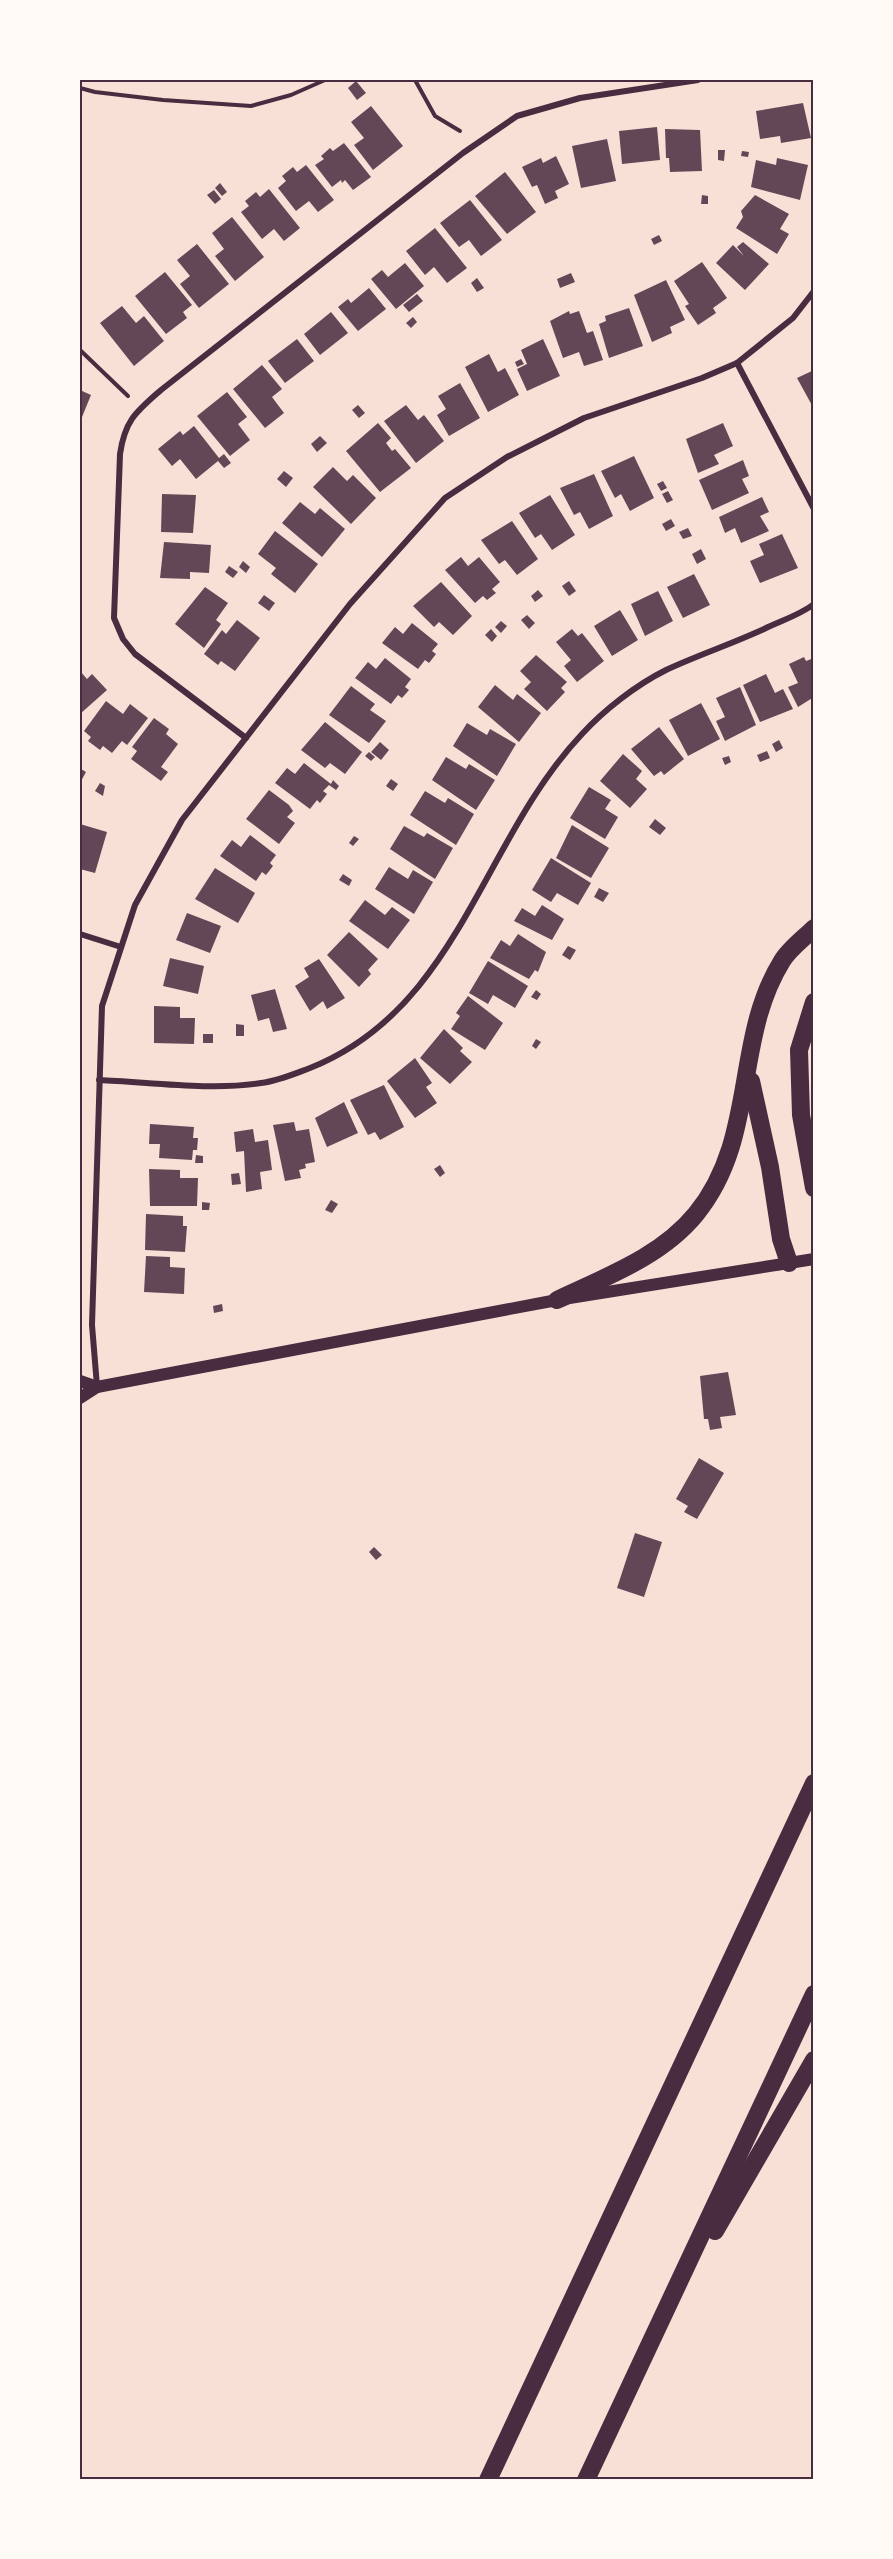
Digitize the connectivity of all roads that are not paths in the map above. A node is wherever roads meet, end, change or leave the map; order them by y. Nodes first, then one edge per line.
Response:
1 (698, 80) edge
2 (813, 291) edge
3 (736, 363) junction
4 (813, 509) edge
5 (813, 604) edge
6 (246, 738) junction
7 (813, 928) edge
8 (80, 933) edge
9 (121, 946) junction
10 (813, 1002) edge
11 (747, 1064) junction
12 (99, 1080) junction
13 (813, 1188) edge
14 (813, 1258) edge
15 (789, 1263) junction
16 (557, 1300) junction
17 (80, 1381) edge
18 (97, 1387) junction
19 (80, 1398) edge
20 (813, 1783) edge
21 (813, 1994) edge
22 (813, 2060) edge
23 (655, 2334) junction
24 (488, 2480) edge
25 (586, 2480) edge

1 - 6 street
2 - 3 street
3 - 4 street
3 - 6 street
5 - 12 street
6 - 9 street
7 - 11 highway
8 - 9 street
9 - 12 street
10 - 13 highway
11 - 15 highway
11 - 16 highway
12 - 18 street
14 - 15 main road
15 - 16 main road
16 - 18 main road
17 - 18 main road
18 - 19 main road
20 - 24 highway
21 - 23 highway
22 - 23 highway
23 - 25 highway

